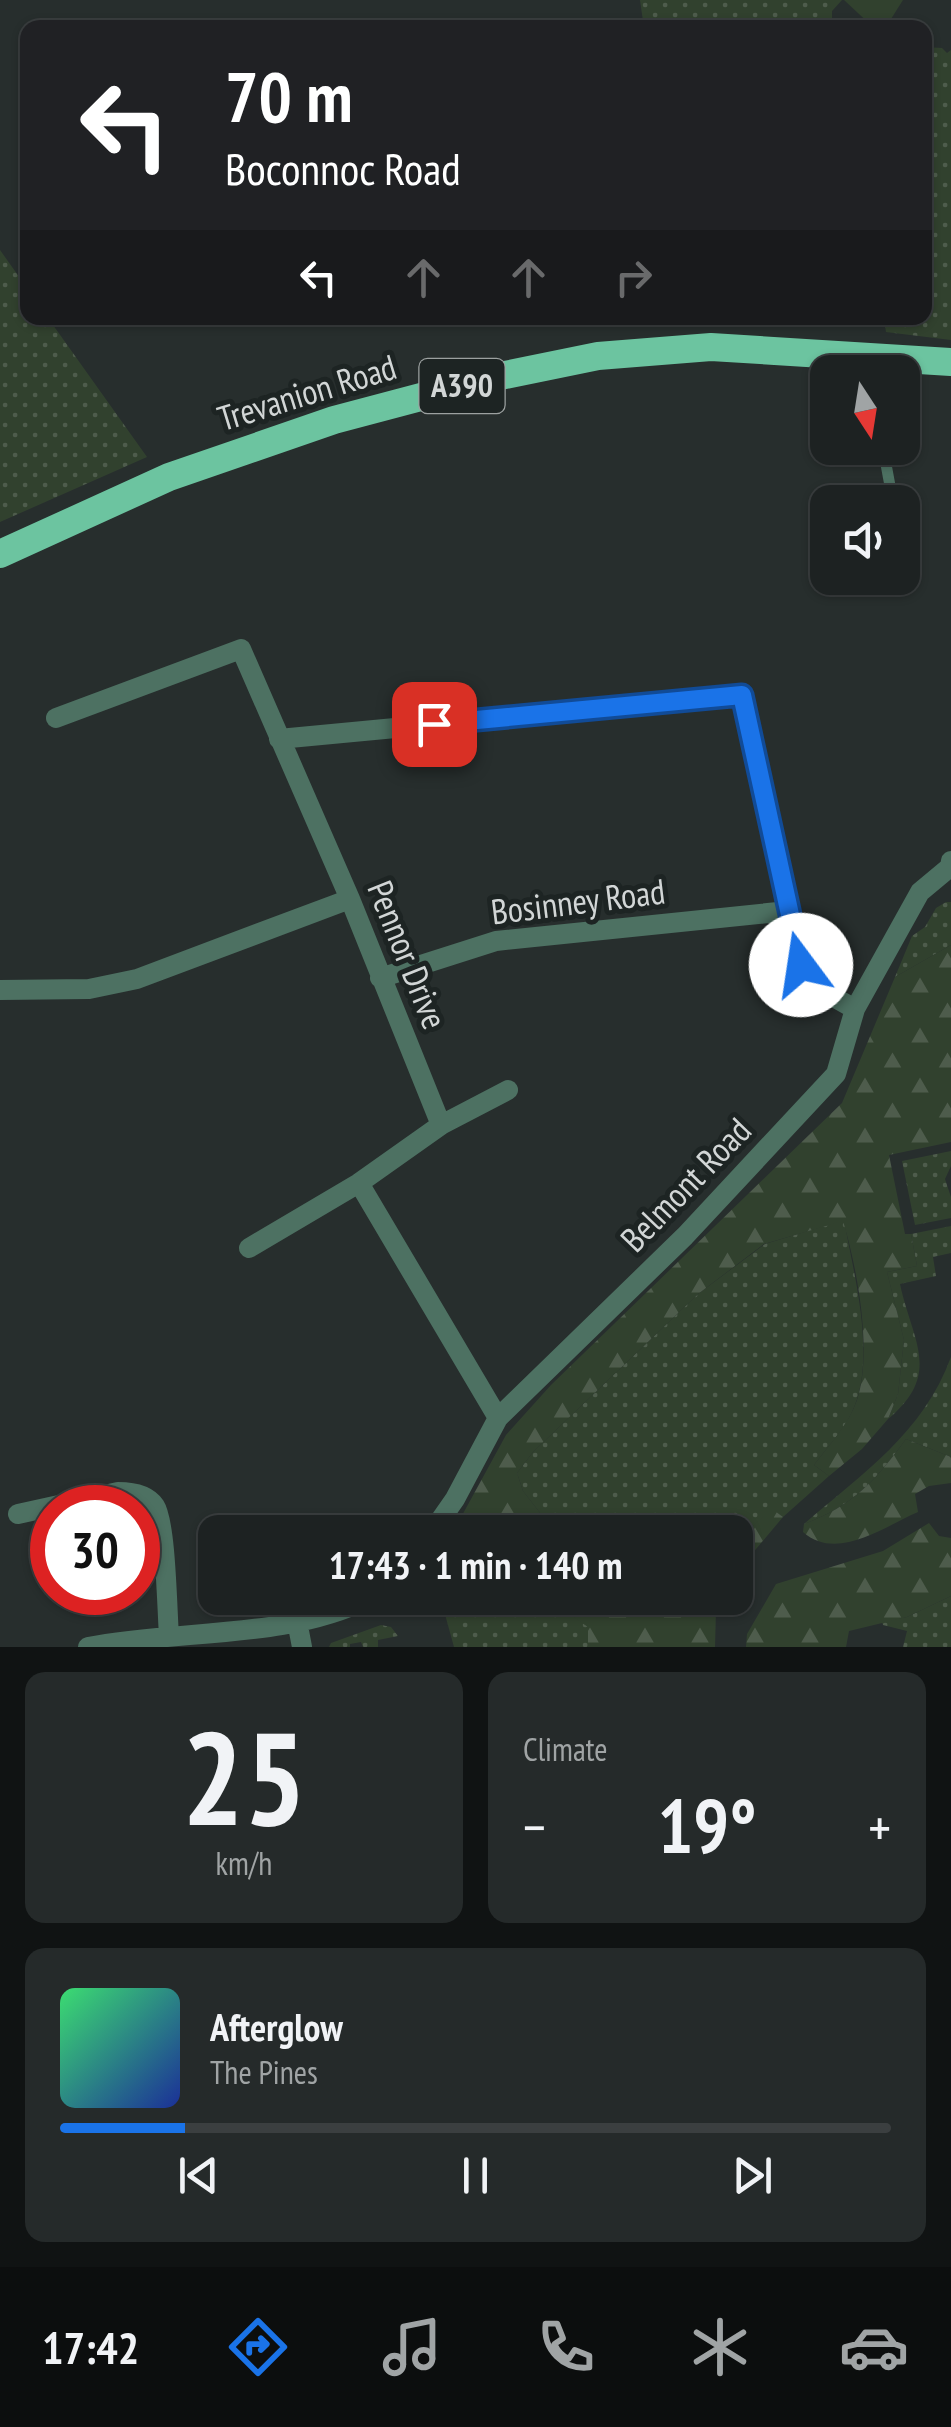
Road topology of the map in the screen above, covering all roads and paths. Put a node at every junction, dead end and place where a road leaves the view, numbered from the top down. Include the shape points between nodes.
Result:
1 (810, 358) edge
2 (951, 362) edge
3 (920, 363) edge
4 (0, 554) edge
5 (56, 718) dead end
6 (279, 739) junction
7 (951, 865) edge
8 (350, 899) junction
9 (788, 911) junction
10 (380, 978) junction
11 (0, 990) edge
12 (854, 1009) junction
13 (508, 1090) dead end
14 (441, 1125) junction
15 (359, 1184) junction
16 (249, 1248) dead end
17 (498, 1418) junction
18 (18, 1514) dead end
19 (444, 1515) edge
20 (319, 1615) edge
21 (297, 1621) junction
22 (169, 1636) junction
23 (99, 1646) edge
24 (302, 1647) edge

1 - 4 highway, Trevanion Road / A390 via 711,347 598,356 500,376 334,420 169,477
2 - 3 highway, Trevanion Road / A390
5 - 6 street, Pennor Drive via 241,649
6 - 8 street, Pennor Drive
6 - 9 street via 742,695
7 - 12 street, Belmont Road via 920,892
8 - 10 street, Pennor Drive
8 - 11 street via 137,979 89,989
9 - 10 street, Bosinney Road via 496,941
9 - 12 street via 809,978
10 - 14 street, Pennor Drive
12 - 17 street, Belmont Road via 836,1074 685,1236
13 - 14 street
14 - 15 street
15 - 16 street
15 - 17 street
17 - 19 street, Belmont Road
18 - 22 street via 118,1492 149,1500 160,1527
20 - 21 street
21 - 22 street
21 - 24 street
22 - 23 street

